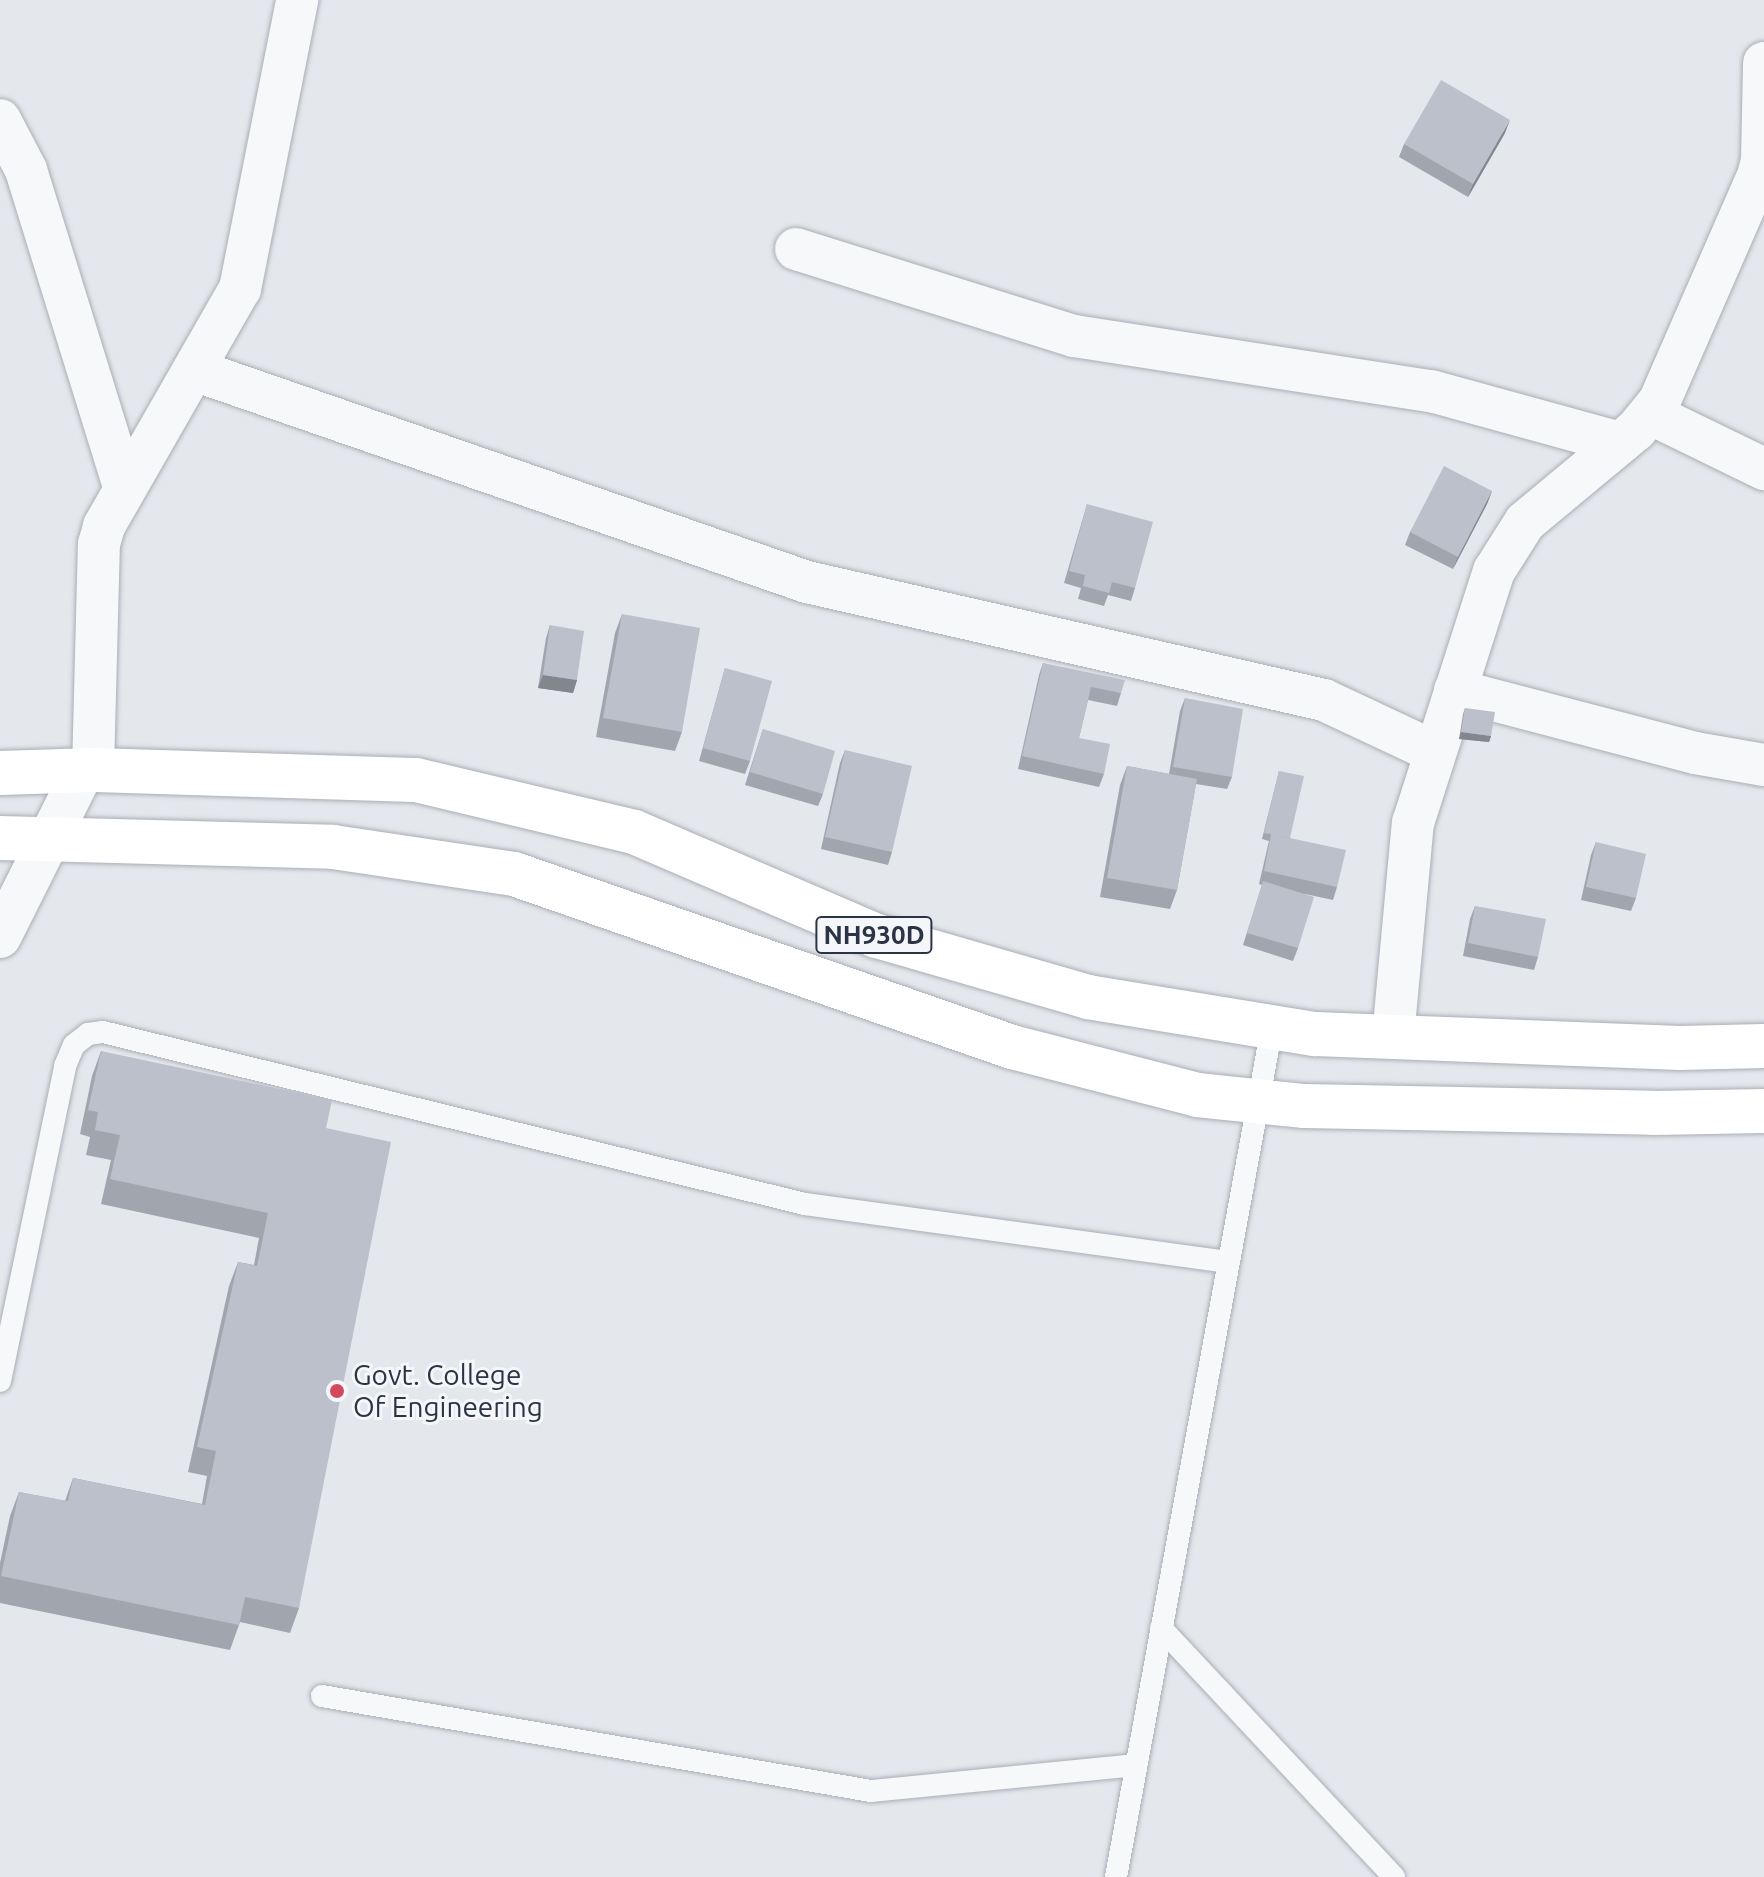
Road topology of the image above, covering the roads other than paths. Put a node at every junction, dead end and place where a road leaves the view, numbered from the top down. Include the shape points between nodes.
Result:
1 (297, 0) edge
2 (1764, 63) edge
3 (0, 120) edge
4 (1749, 235) edge
5 (796, 249) dead end
6 (194, 370) junction
7 (1651, 414) junction
8 (1620, 443) junction
9 (1764, 469) edge
10 (124, 486) junction
11 (1455, 690) junction
12 (1435, 752) junction
13 (1764, 765) edge
14 (88, 770) junction
15 (0, 773) edge
16 (50, 837) junction
17 (0, 838) edge
18 (0, 937) edge
19 (1272, 1027) junction
20 (1393, 1037) junction
21 (1764, 1046) edge
22 (1256, 1101) junction
23 (1764, 1111) edge
24 (1227, 1262) junction
25 (0, 1381) edge
26 (1161, 1628) junction
27 (322, 1696) dead end
28 (1136, 1765) junction
29 (1116, 1877) edge
30 (1394, 1877) edge

1 - 6 street via 240,289
2 - 4 street via 1762,160
3 - 10 street via 26,170
4 - 7 street
5 - 8 street via 1074,336 1431,391
6 - 10 street
6 - 12 street via 807,582 1324,700
7 - 8 street
7 - 9 street
8 - 11 street via 1536,512 1507,545
10 - 14 street via 99,544
11 - 12 street
11 - 13 street via 1695,753
12 - 20 street via 1408,852
14 - 15 highway, NH930D
14 - 16 street
14 - 19 highway, NH930D via 416,780 634,832 877,936 1088,997
16 - 17 highway, NH930D
16 - 18 street
16 - 22 highway, NH930D via 333,847 514,874 1012,1047 1197,1095
19 - 20 highway, NH930D
19 - 22 lane
20 - 21 highway, NH930D via 1680,1048
22 - 23 highway, NH930D via 1479,1110
22 - 24 lane
24 - 25 lane via 805,1204 103,1032 88,1034 74,1045 65,1066
24 - 26 lane
26 - 28 lane
26 - 30 lane
27 - 28 lane via 871,1791
28 - 29 lane

